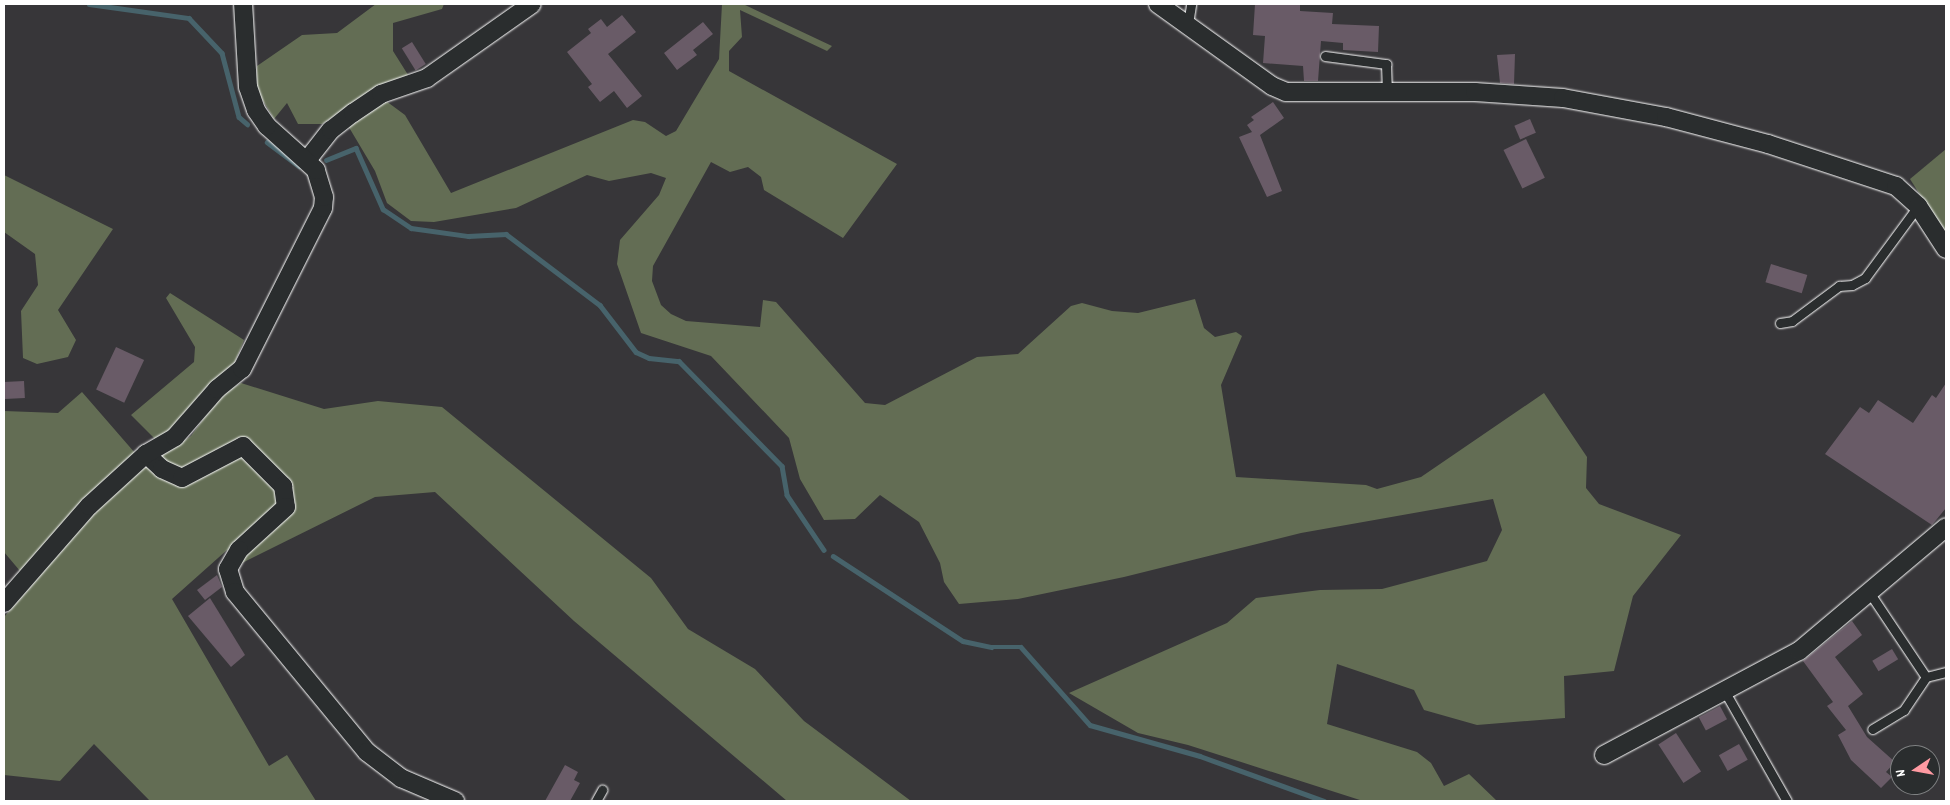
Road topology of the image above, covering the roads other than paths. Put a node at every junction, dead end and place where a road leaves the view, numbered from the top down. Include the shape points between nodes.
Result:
1 (244, 4) edge
2 (532, 4) edge
3 (1158, 4) edge
4 (1191, 4) edge
5 (1188, 24) junction
6 (1325, 56) dead end
7 (1387, 90) junction
8 (308, 159) junction
9 (1918, 206) junction
10 (1946, 249) edge
11 (1780, 324) dead end
12 (146, 454) junction
13 (1946, 527) edge
14 (1869, 592) junction
15 (4, 602) edge
16 (1946, 672) edge
17 (1926, 677) junction
18 (1725, 692) junction
19 (1872, 729) dead end
20 (1604, 755) dead end
21 (602, 790) dead end
22 (455, 801) edge
23 (596, 801) edge
24 (1787, 801) edge

1 - 8 street via 248,87 256,110 268,126
2 - 8 street via 427,78 381,94 353,113 331,130
3 - 5 street
4 - 5 lane
5 - 7 street via 1280,90
6 - 7 lane via 1386,64
7 - 9 street via 1563,98 1666,117 1887,181 1903,190
8 - 12 street via 321,183 323,208 242,369 217,389 175,437
9 - 10 street
9 - 11 lane via 1865,278 1852,285 1839,286 1792,321
12 - 15 street via 59,536
12 - 22 street via 162,469 182,478 243,446 283,486 286,507 239,550 228,569 235,592 367,752 401,778
13 - 14 street
14 - 17 lane
14 - 18 street via 1799,651
16 - 17 lane
17 - 19 lane via 1904,710
18 - 20 street
18 - 24 lane
21 - 23 lane

